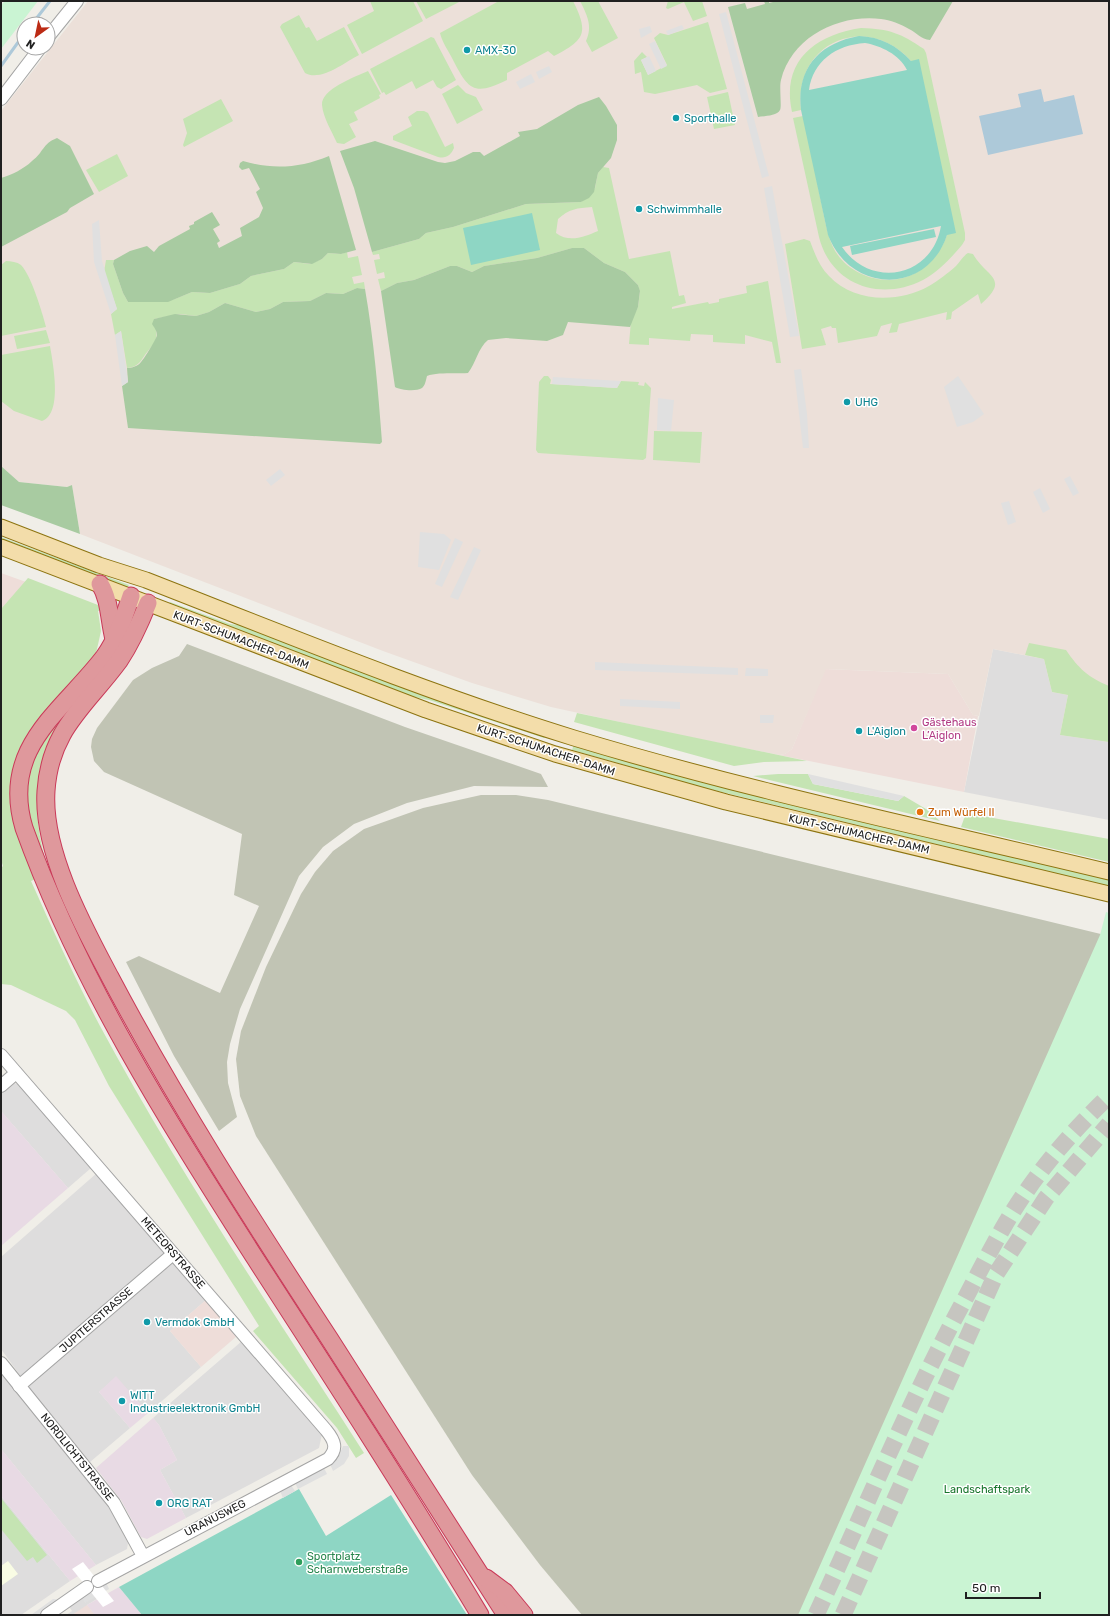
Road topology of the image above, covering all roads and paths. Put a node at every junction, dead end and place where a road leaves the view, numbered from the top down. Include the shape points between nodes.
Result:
1 (77, 1) edge
2 (56, 27) edge
3 (34, 56) edge
4 (1, 99) edge
5 (1, 527) edge
6 (1, 547) edge
7 (146, 580) junction
8 (100, 584) junction
9 (131, 596) junction
10 (148, 603) junction
11 (114, 639) junction
12 (562, 734) junction
13 (555, 754) junction
14 (1109, 872) edge
15 (1109, 894) edge
16 (1, 1056) edge
17 (16, 1073) junction
18 (1, 1086) edge
19 (173, 1254) junction
20 (1, 1363) edge
21 (19, 1386) junction
22 (332, 1455) joint
23 (143, 1556) junction
24 (479, 1573) junction
25 (98, 1582) dead end
26 (87, 1587) dead end
27 (46, 1615) edge
28 (480, 1615) edge
29 (506, 1615) edge
30 (524, 1615) edge

1 - 2 street
3 - 4 street
5 - 7 main road, KURT-SCHUMACHER-DAMM via 99,565
6 - 8 main road, KURT-SCHUMACHER-DAMM
7 - 9 main road
7 - 10 main road
7 - 12 main road, KURT-SCHUMACHER-DAMM via 430,689
8 - 9 main road, KURT-SCHUMACHER-DAMM
8 - 11 highway via 107,599
9 - 10 main road, KURT-SCHUMACHER-DAMM
9 - 11 highway
10 - 13 main road, KURT-SCHUMACHER-DAMM via 419,708
10 - 24 highway via 120,659 68,723 52,757 46,791 47,815 52,843 65,882 96,951 128,1012 224,1176
11 - 28 highway via 104,656 45,722 27,752 21,768 18,800 19,814 30,846 81,963 130,1056 178,1137 414,1506
12 - 13 main road
12 - 14 main road, KURT-SCHUMACHER-DAMM via 723,779
13 - 15 main road, KURT-SCHUMACHER-DAMM via 726,802
16 - 17 street, METEORSTRASSE
17 - 18 street
17 - 19 street, METEORSTRASSE
19 - 21 street, JUPITERSTRASSE
19 - 22 street, METEORSTRASSE via 333,1439 335,1445
20 - 21 street, NORDLICHTSTRASSE
21 - 23 street, NORDLICHTSTRASSE via 114,1503
22 - 23 street, URANUSWEG
23 - 25 street, URANUSWEG
24 - 29 highway
24 - 30 highway via 506,1592
26 - 27 street

